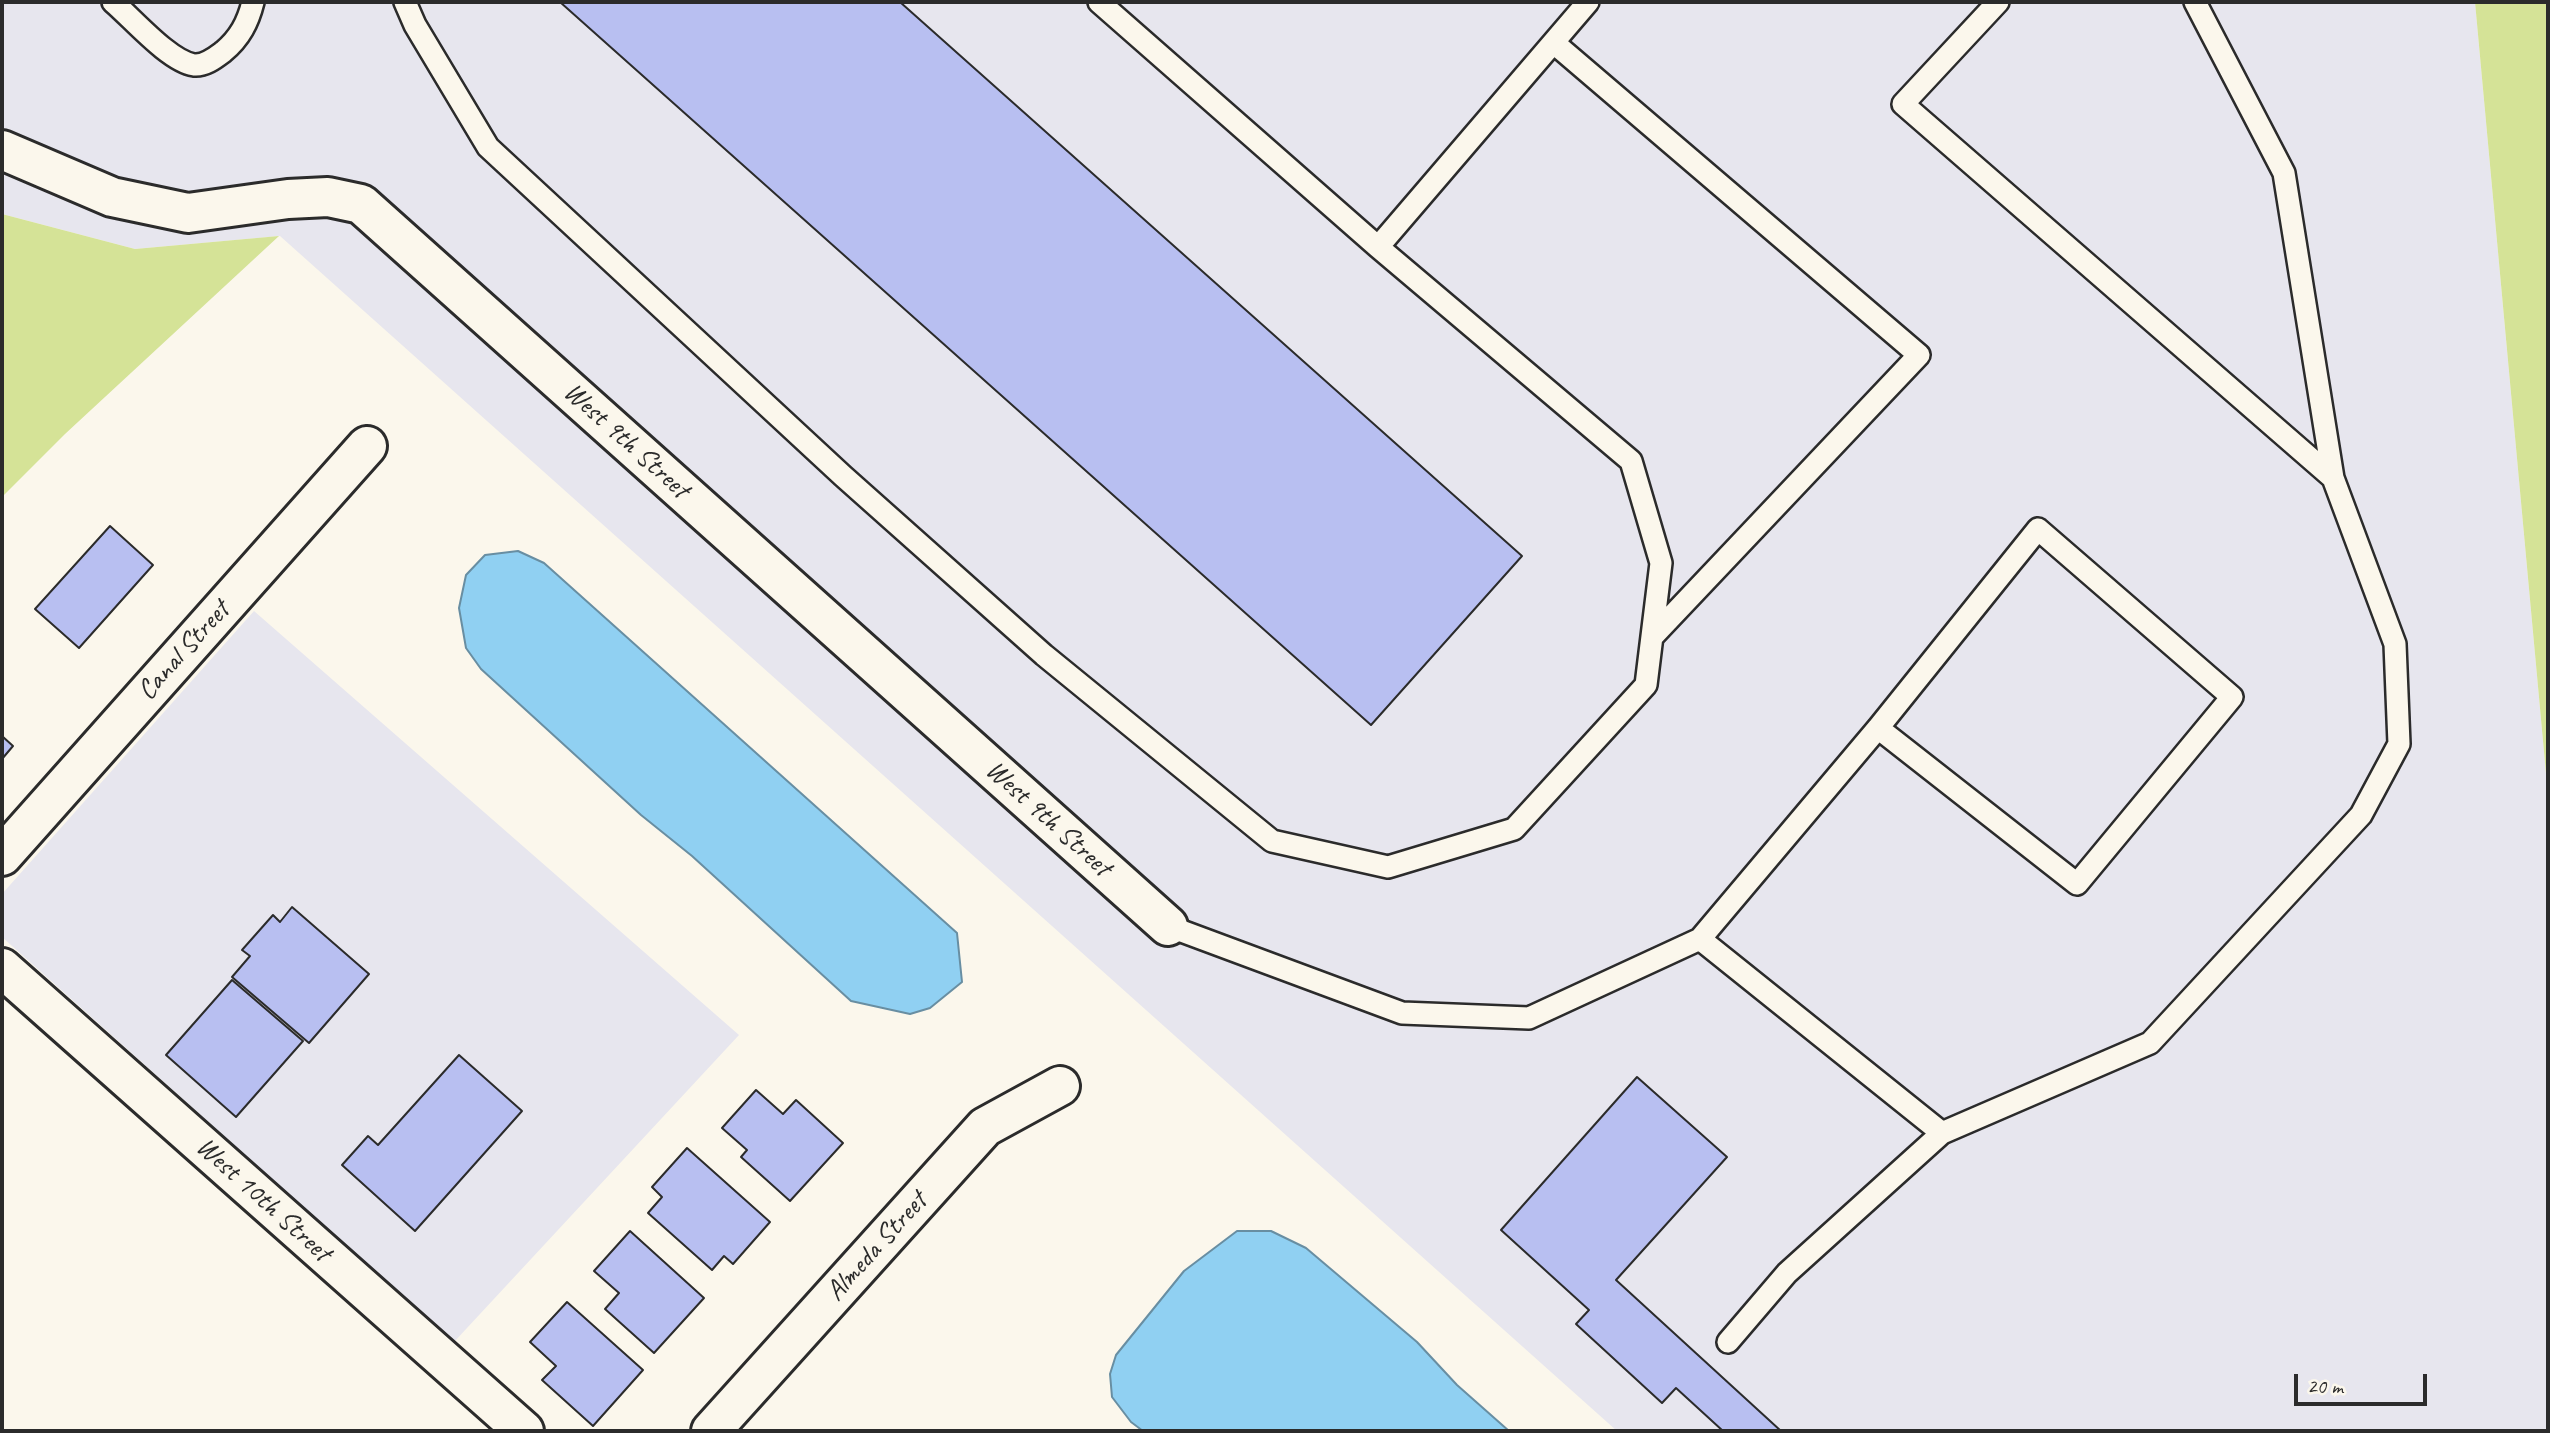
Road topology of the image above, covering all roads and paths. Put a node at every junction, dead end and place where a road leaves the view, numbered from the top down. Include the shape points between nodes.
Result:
1 (114, 2) edge
2 (253, 2) edge
3 (405, 2) edge
4 (1099, 2) edge
5 (1588, 2) edge
6 (1998, 2) edge
7 (2195, 2) edge
8 (1554, 43) junction
9 (2, 150) edge
10 (1378, 247) junction
11 (367, 446) dead end
12 (2333, 478) junction
13 (1653, 636) junction
14 (1878, 728) junction
15 (2, 856) edge
16 (1168, 926) joint
17 (1700, 939) junction
18 (2, 968) edge
19 (1060, 1086) dead end
20 (1942, 1133) junction
21 (1728, 1342) dead end
22 (524, 1431) edge
23 (711, 1431) edge

1 - 2 lane via 177,58 196,65 213,60 229,47 244,29
3 - 13 lane via 488,146 1044,655 1272,841 1388,867 1514,829 1646,685
4 - 10 lane
5 - 8 lane
6 - 12 lane via 1903,104
7 - 12 lane via 2284,173
8 - 10 lane
8 - 13 lane via 1919,355
9 - 16 street, West 9th Street via 112,197 188,213 288,199 328,197 361,204
10 - 13 lane via 1631,461 1661,563
11 - 15 street, Canal Street
12 - 20 lane via 2395,644 2399,744 2361,815 2150,1042
14 - 14 lane via 2038,529 2232,697 2077,884
14 - 17 lane
16 - 17 lane via 1402,1013 1529,1018
17 - 20 lane
18 - 22 street, West 10th Street
19 - 23 street, Almeda Street via 985,1128
20 - 21 lane via 1787,1273

